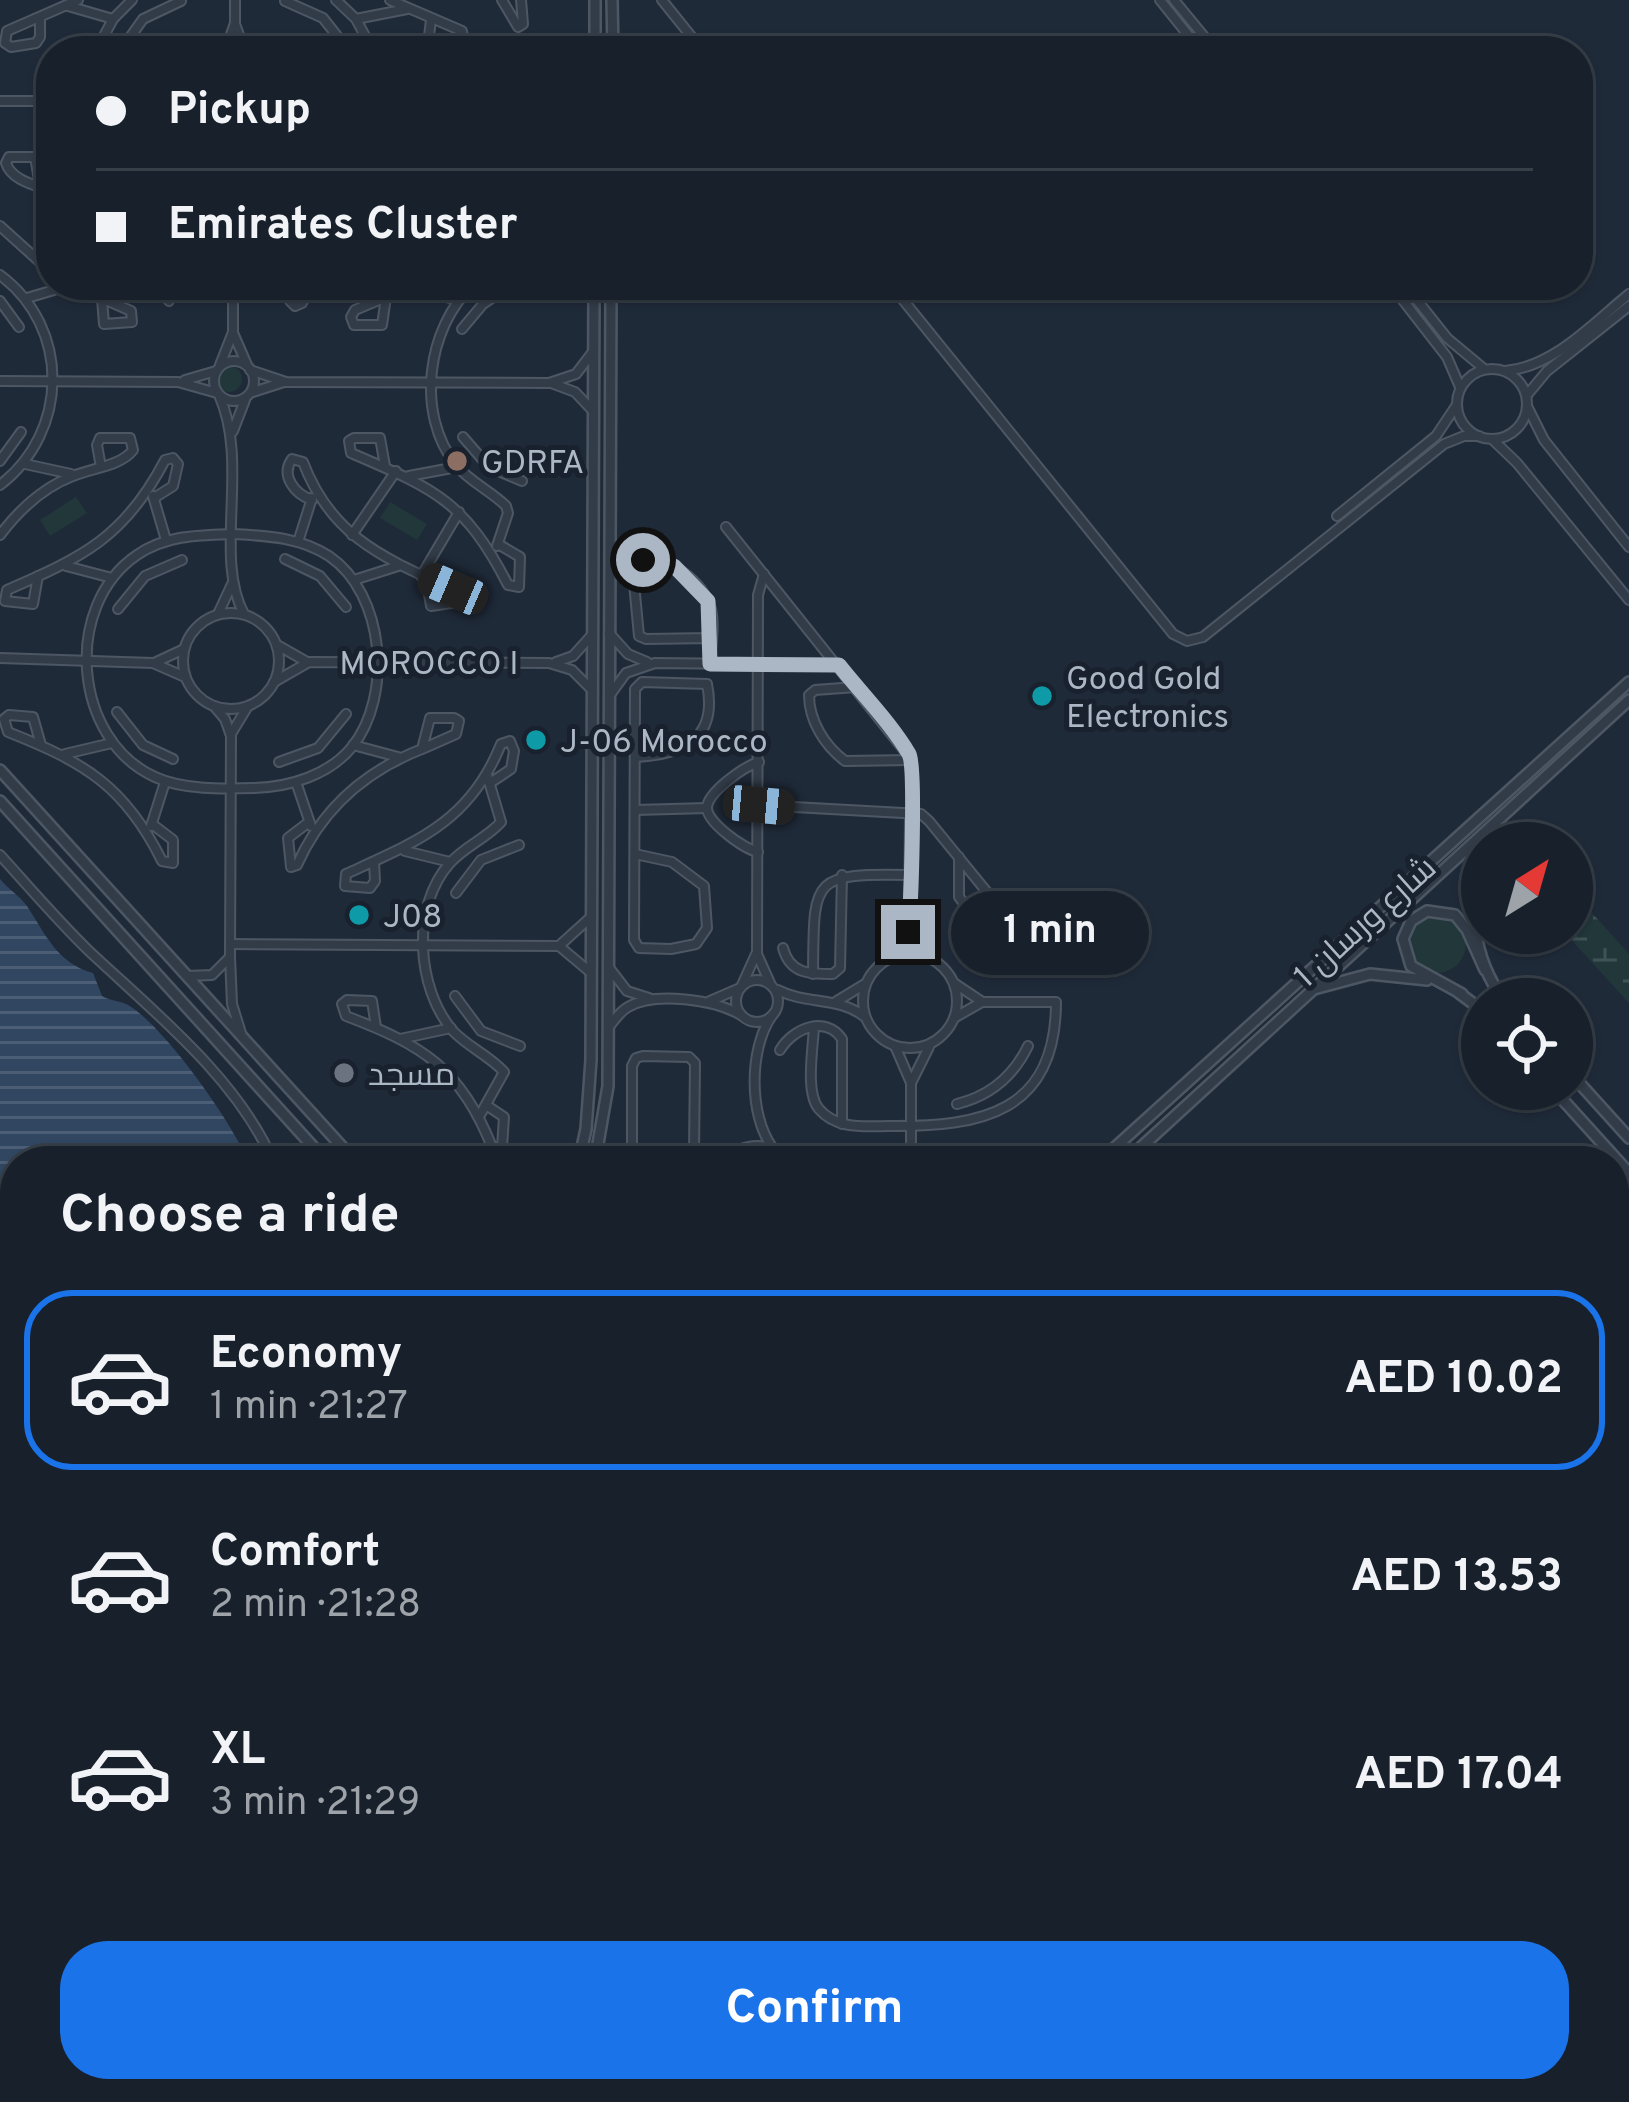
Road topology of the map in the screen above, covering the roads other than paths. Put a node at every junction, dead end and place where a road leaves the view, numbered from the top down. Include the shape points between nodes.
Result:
1 (77, 0) edge
2 (133, 0) edge
3 (235, 0) edge
4 (337, 0) edge
5 (390, 0) edge
6 (502, 0) edge
7 (521, 0) edge
8 (595, 0) edge
9 (612, 0) edge
10 (662, 0) edge
11 (1160, 0) edge
12 (1174, 0) edge
13 (181, 1) edge
14 (285, 1) edge
15 (66, 6) junction
16 (407, 9) junction
17 (146, 16) junction
18 (40, 18) junction
19 (323, 18) junction
20 (113, 19) junction
21 (356, 19) junction
22 (430, 20) junction
23 (235, 22) junction
24 (40, 36) edge
25 (104, 36) edge
26 (131, 36) edge
27 (230, 36) edge
28 (239, 36) edge
29 (337, 36) edge
30 (365, 36) edge
31 (429, 36) edge
32 (463, 36) edge
33 (595, 36) edge
34 (613, 36) edge
35 (691, 36) edge
36 (1190, 36) edge
37 (1204, 36) edge
38 (36, 43) edge
39 (0, 101) edge
40 (36, 101) edge
41 (36, 163) edge
42 (36, 184) edge
43 (0, 226) edge
44 (36, 260) edge
45 (2, 280) edge
46 (1629, 294) edge
47 (36, 295) edge
48 (26, 298) junction
49 (102, 300) edge
50 (105, 300) edge
51 (233, 300) edge
52 (379, 300) edge
53 (386, 300) edge
54 (458, 300) edge
55 (488, 300) edge
56 (594, 300) edge
57 (611, 300) edge
58 (904, 300) edge
59 (1403, 300) edge
60 (1417, 300) edge
61 (0, 301) edge
62 (1629, 306) edge
63 (19, 327) dead end
64 (462, 329) dead end
65 (232, 332) junction
66 (1448, 338) junction
67 (1439, 346) junction
68 (593, 351) junction
69 (249, 369) junction
70 (1485, 369) junction
71 (217, 370) junction
72 (1505, 371) junction
73 (0, 381) edge
74 (51, 381) junction
75 (178, 382) junction
76 (286, 382) junction
77 (433, 382) junction
78 (549, 383) junction
79 (1460, 389) junction
80 (218, 394) junction
81 (249, 394) junction
82 (1526, 400) junction
83 (1457, 405) junction
84 (593, 412) junction
85 (21, 432) dead end
86 (232, 432) junction
87 (463, 436) dead end
88 (1479, 436) junction
89 (1492, 439) junction
90 (0, 460) edge
91 (25, 464) junction
92 (101, 466) junction
93 (385, 466) junction
94 (457, 467) junction
95 (489, 467) junction
96 (396, 471) junction
97 (75, 475) junction
98 (407, 476) junction
99 (522, 481) dead end
100 (1, 482) edge
101 (476, 483) junction
102 (313, 495) junction
103 (459, 512) junction
104 (1337, 516) dead end
105 (593, 523) junction
106 (726, 527) dead end
107 (233, 534) junction
108 (0, 535) edge
109 (352, 535) junction
110 (166, 540) junction
111 (298, 542) junction
112 (1629, 547) edge
113 (495, 548) junction
114 (330, 557) junction
115 (607, 557) junction
116 (131, 559) junction
117 (285, 559) dead end
118 (182, 560) dead end
119 (64, 566) junction
120 (398, 566) junction
121 (764, 574) junction
122 (38, 576) junction
123 (145, 576) junction
124 (320, 576) junction
125 (424, 577) junction
126 (112, 578) junction
127 (353, 580) junction
128 (233, 583) junction
129 (1629, 600) edge
130 (346, 607) dead end
131 (118, 609) dead end
132 (217, 615) junction
133 (244, 615) junction
134 (609, 633) junction
135 (592, 635) junction
136 (711, 638) junction
137 (275, 644) junction
138 (185, 649) junction
139 (0, 658) edge
140 (86, 659) junction
141 (376, 659) junction
142 (309, 662) junction
143 (153, 663) junction
144 (549, 663) junction
145 (655, 663) junction
146 (710, 664) junction
147 (758, 664) junction
148 (839, 665) junction
149 (187, 678) junction
150 (274, 682) junction
151 (1627, 682) edge
152 (856, 687) junction
153 (592, 690) junction
154 (610, 695) junction
155 (1629, 700) edge
156 (214, 706) junction
157 (248, 706) junction
158 (117, 712) dead end
159 (346, 714) dead end
160 (231, 736) junction
161 (112, 743) junction
162 (41, 745) junction
163 (142, 745) junction
164 (353, 746) junction
165 (318, 748) junction
166 (422, 749) junction
167 (64, 754) junction
168 (400, 757) junction
169 (635, 757) junction
170 (173, 759) dead end
171 (912, 760) junction
172 (279, 762) dead end
173 (759, 762) junction
174 (132, 764) junction
175 (331, 765) junction
176 (0, 770) edge
177 (489, 779) junction
178 (165, 782) junction
179 (296, 782) junction
180 (231, 787) junction
181 (0, 801) edge
182 (759, 805) junction
183 (707, 808) junction
184 (635, 810) junction
185 (910, 810) junction
186 (1506, 814) junction
187 (309, 822) junction
188 (1501, 822) edge
189 (313, 833) junction
190 (519, 845) dead end
191 (470, 846) junction
192 (402, 850) junction
193 (758, 852) junction
194 (635, 854) junction
195 (0, 855) edge
196 (959, 857) junction
197 (482, 860) junction
198 (374, 862) junction
199 (450, 862) junction
200 (842, 875) junction
201 (910, 875) junction
202 (456, 893) dead end
203 (591, 916) junction
204 (909, 926) junction
205 (230, 944) junction
206 (425, 944) junction
207 (559, 946) junction
208 (784, 948) dead end
209 (757, 952) junction
210 (1482, 954) edge
211 (230, 957) junction
212 (892, 958) junction
213 (930, 958) junction
214 (609, 966) junction
215 (1484, 970) junction
216 (591, 973) junction
217 (813, 974) junction
218 (187, 976) junction
219 (1489, 978) edge
220 (953, 982) junction
221 (866, 984) junction
222 (741, 986) junction
223 (772, 986) junction
224 (1309, 992) junction
225 (1461, 993) edge
226 (1461, 994) edge
227 (455, 996) dead end
228 (656, 1000) junction
229 (804, 1000) junction
230 (709, 1001) junction
231 (836, 1001) junction
232 (982, 1002) junction
233 (774, 1014) junction
234 (742, 1016) junction
235 (866, 1018) junction
236 (954, 1018) junction
237 (376, 1027) junction
238 (814, 1027) junction
239 (451, 1028) junction
240 (481, 1030) junction
241 (608, 1030) junction
242 (242, 1036) junction
243 (400, 1039) junction
244 (933, 1042) junction
245 (894, 1045) junction
246 (470, 1046) junction
247 (520, 1046) dead end
248 (1028, 1046) dead end
249 (757, 1048) junction
250 (781, 1050) dead end
251 (911, 1083) junction
252 (998, 1086) junction
253 (1593, 1098) edge
254 (1012, 1103) junction
255 (957, 1104) dead end
256 (486, 1105) junction
257 (1572, 1110) edge
258 (480, 1115) junction
259 (758, 1120) junction
260 (842, 1124) junction
261 (911, 1126) junction
262 (1629, 1138) edge
263 (264, 1146) edge
264 (312, 1146) edge
265 (341, 1146) edge
266 (492, 1146) edge
267 (501, 1146) edge
268 (581, 1146) edge
269 (598, 1146) edge
270 (632, 1146) edge
271 (693, 1146) edge
272 (745, 1146) edge
273 (771, 1146) edge
274 (910, 1146) edge
275 (1117, 1146) edge
276 (1142, 1146) edge
277 (1605, 1146) edge

1 - 15 street
2 - 17 street
2 - 20 street
3 - 23 street
4 - 19 street
4 - 21 street
5 - 16 street
6 - 7 street via 518,27
8 - 33 street
9 - 34 street
10 - 35 street
11 - 36 street
12 - 37 street
13 - 17 street
14 - 19 street
15 - 18 street
15 - 20 street
16 - 21 street
16 - 22 street
17 - 26 street
18 - 24 street
18 - 38 street via 7,31 5,43
19 - 29 street
20 - 25 street
21 - 30 street
22 - 31 street
22 - 32 street
23 - 27 street
23 - 28 street
39 - 40 street
41 - 42 street via 6,163
43 - 44 street
45 - 48 street
46 - 72 street via 1551,356
47 - 48 street
48 - 74 street via 46,339
49 - 50 street via 104,324 133,320 131,310
51 - 65 street
52 - 53 street via 355,310 354,326 382,325
54 - 77 street via 436,345
55 - 64 street
56 - 68 street
57 - 115 street
58 - 88 street via 1182,639 1203,637 1438,447
59 - 67 street
60 - 66 street
61 - 63 street
62 - 82 street via 1546,371
65 - 69 street
65 - 71 street
66 - 67 street
66 - 70 street
67 - 79 street
68 - 78 street via 576,374
68 - 84 street
69 - 71 street via 232,361
69 - 76 street
69 - 81 street
70 - 72 street
70 - 79 street
71 - 75 street
71 - 80 street
72 - 82 street
73 - 74 street
74 - 75 street
74 - 91 street via 44,432
75 - 80 street
76 - 77 street
76 - 81 street
77 - 78 street
77 - 94 street via 436,421
78 - 84 street via 575,392
79 - 83 street
80 - 81 street via 231,401
80 - 86 street
81 - 86 street
82 - 89 street via 1516,429
82 - 112 street via 1544,440
83 - 88 street
83 - 104 street via 1436,436
84 - 105 street
85 - 90 street
86 - 107 street
87 - 95 street
88 - 89 street
89 - 129 street
91 - 97 street
91 - 100 street
92 - 92 street via 100,438 130,438 129,457
92 - 97 street
93 - 93 street via 351,453 349,441 380,438
93 - 96 street
94 - 98 street
94 - 101 street
95 - 99 street
95 - 101 street
96 - 98 street
96 - 109 street
97 - 108 street via 35,499
98 - 103 street
101 - 113 street via 506,506
102 - 102 street via 303,462 292,459 290,482
102 - 109 street
102 - 111 street
103 - 113 street
103 - 125 street
105 - 115 street via 602,524
105 - 135 street
106 - 121 street
107 - 110 street
107 - 111 street
107 - 128 street
109 - 120 street
110 - 116 street
110 - 119 street via 152,492 113,534
111 - 114 street
113 - 113 street via 520,556 519,586 508,585
114 - 124 street
114 - 127 street
115 - 134 street
116 - 123 street
116 - 126 street
117 - 124 street
118 - 123 street
119 - 122 street
119 - 126 street
120 - 125 street
120 - 127 street
121 - 147 street
121 - 148 street
122 - 122 street via 5,591 4,601 33,604
123 - 131 street
124 - 130 street
125 - 125 street via 431,606 458,602 456,591
126 - 140 street
127 - 141 street via 368,608
128 - 132 street
128 - 133 street
132 - 133 street
132 - 138 street
133 - 137 street
134 - 145 street via 628,653
134 - 154 street
135 - 144 street, MOROCCO I via 573,656
135 - 153 street
136 - 136 street via 710,604 688,578 660,561 637,563 639,636
136 - 146 street
137 - 142 street, MOROCCO I
137 - 150 street
138 - 143 street
138 - 149 street
139 - 140 street
140 - 143 street
140 - 161 street via 93,704
141 - 142 street, MOROCCO I
141 - 144 street, MOROCCO I
141 - 164 street via 373,701
142 - 150 street, MOROCCO I
143 - 149 street
144 - 153 street, MOROCCO I via 572,670
145 - 146 street
145 - 154 street via 626,673
146 - 147 street
147 - 148 street
147 - 173 street
148 - 152 street
149 - 156 street
150 - 157 street
151 - 275 street, شارع ورسان 1
152 - 171 street
152 - 171 street via 809,695 828,744 845,761
153 - 203 street
154 - 214 street
155 - 186 street, شارع ورسان 1
156 - 157 street
156 - 160 street
157 - 160 street
158 - 163 street
159 - 165 street
160 - 180 street
161 - 167 street
161 - 174 street
162 - 162 street via 31,715 4,718 8,732
162 - 167 street
163 - 170 street
163 - 174 street
164 - 168 street
164 - 175 street
165 - 172 street
165 - 175 street
166 - 166 street via 456,734 458,722 430,718
166 - 168 street
167 - 178 street via 111,786 150,829
168 - 189 street via 355,786
169 - 169 street via 637,685 706,684 705,727 674,754
169 - 184 street
171 - 185 street
173 - 182 street
173 - 183 street via 740,770
174 - 178 street
175 - 179 street
176 - 218 street
177 - 177 street via 501,744 510,741 511,769
177 - 191 street via 501,822
177 - 192 street
178 - 180 street
179 - 180 street
179 - 187 street
180 - 205 street
181 - 264 street
182 - 185 street
182 - 193 street
183 - 184 street
183 - 193 street via 736,842
184 - 194 street
185 - 196 street
185 - 201 street
186 - 188 street
186 - 224 street, شارع ورسان 1
187 - 189 street
187 - 189 street via 288,838 291,867
190 - 197 street
191 - 197 street
191 - 199 street
192 - 198 street
192 - 199 street
193 - 209 street
194 - 194 street via 672,862 706,890 707,928 696,944 637,946
195 - 263 street via 156,1010 243,1109
196 - 196 street via 960,900 1002,950 1027,948
197 - 202 street
198 - 198 street via 370,888 345,886 346,874
199 - 206 street via 429,901
200 - 201 street
200 - 217 street via 814,903
200 - 217 street via 842,966
201 - 204 street
203 - 207 street
203 - 216 street
204 - 212 street
204 - 213 street
205 - 206 street
205 - 211 street
206 - 207 street
206 - 239 street via 429,984
207 - 216 street
208 - 217 street via 793,967
209 - 222 street
209 - 223 street
210 - 215 street
211 - 218 street via 212,975
211 - 242 street
212 - 213 street
212 - 221 street
213 - 220 street
214 - 228 street via 627,991
214 - 241 street
215 - 219 street
215 - 225 street via 1455,915 1427,911 1411,921 1402,939 1411,966
216 - 268 street via 591,1083
218 - 242 street
220 - 232 street
220 - 236 street
221 - 231 street
221 - 235 street
222 - 223 street via 758,979
222 - 230 street
222 - 234 street
223 - 229 street
223 - 233 street via 779,999
224 - 226 street via 1388,974
224 - 276 street, شارع ورسان 1
227 - 240 street
228 - 230 street
228 - 241 street via 628,1006
229 - 231 street
229 - 233 street
230 - 234 street
231 - 235 street
232 - 236 street
232 - 254 street via 1056,1002 1046,1061
233 - 234 street via 757,1022
233 - 249 street
234 - 249 street
235 - 245 street
236 - 244 street
237 - 237 street via 344,1015 342,1004 372,1001
237 - 243 street
238 - 250 street via 797,1031
238 - 260 street via 814,1100
238 - 260 street via 833,1028 842,1039
239 - 243 street
239 - 246 street
240 - 246 street
240 - 247 street
241 - 269 street
242 - 265 street
243 - 258 street via 447,1070
244 - 245 street
244 - 251 street
245 - 251 street
246 - 256 street via 504,1072
248 - 252 street
249 - 259 street
251 - 261 street
252 - 254 street
252 - 255 street
253 - 262 street
254 - 261 street via 971,1122
256 - 258 street
256 - 267 street via 504,1117
257 - 277 street
258 - 266 street
259 - 272 street
259 - 273 street
260 - 261 street
261 - 274 street
270 - 271 street via 640,1056 692,1058

